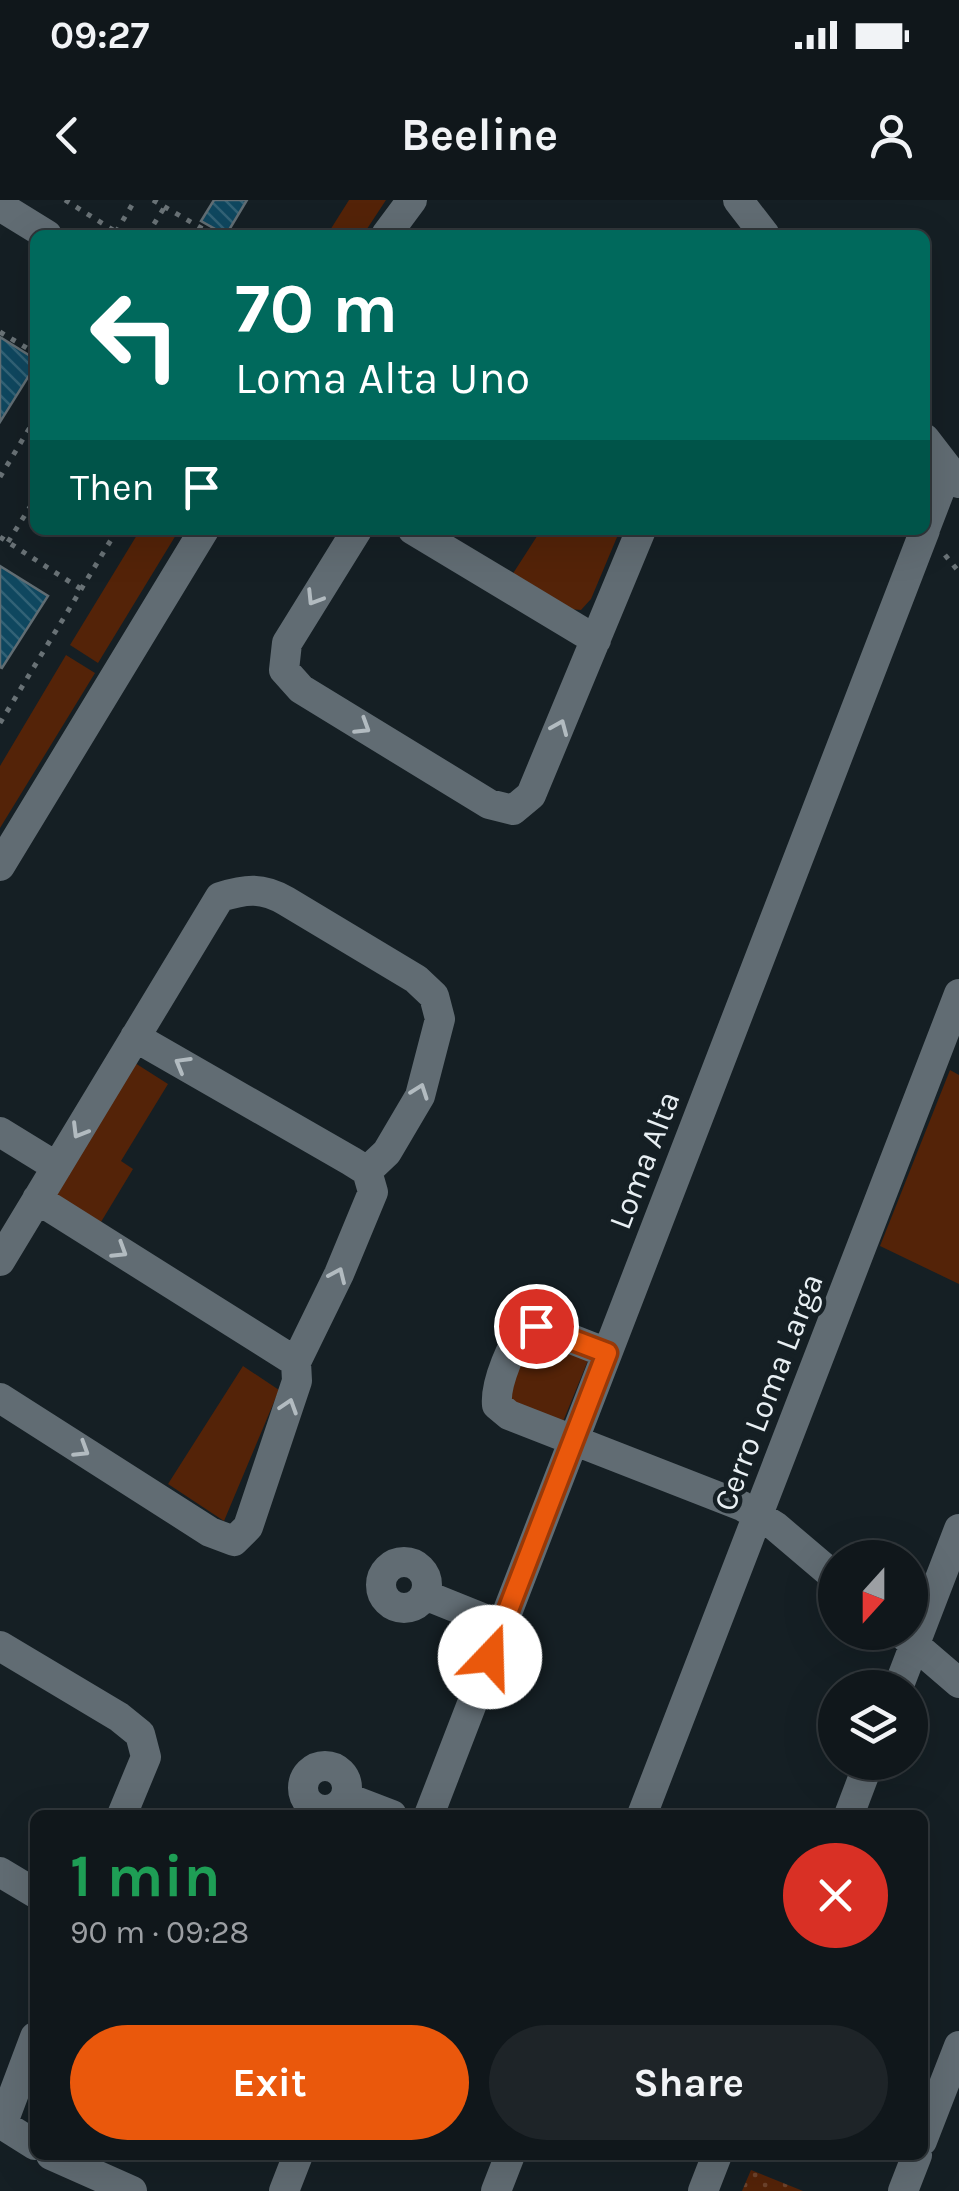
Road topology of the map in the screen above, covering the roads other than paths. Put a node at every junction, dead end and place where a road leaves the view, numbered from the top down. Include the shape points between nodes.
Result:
1 (412, 200) edge
2 (738, 200) edge
3 (0, 206) edge
4 (39, 230) edge
5 (390, 230) edge
6 (761, 230) edge
7 (930, 445) edge
8 (954, 476) edge
9 (930, 520) edge
10 (201, 535) edge
11 (354, 535) edge
12 (421, 535) edge
13 (639, 535) edge
14 (923, 535) edge
15 (596, 640) junction
16 (0, 866) edge
17 (959, 994) edge
18 (135, 1037) junction
19 (0, 1132) edge
20 (57, 1167) junction
21 (367, 1171) junction
22 (38, 1199) junction
23 (0, 1261) edge
24 (607, 1353) junction
25 (296, 1362) junction
26 (0, 1398) edge
27 (574, 1440) junction
28 (758, 1515) junction
29 (959, 1530) edge
30 (818, 1563) edge
31 (425, 1595) dead end
32 (928, 1595) edge
33 (502, 1626) junction
34 (0, 1646) edge
35 (920, 1650) edge
36 (959, 1683) edge
37 (305, 1780) dead end
38 (862, 1780) edge
39 (124, 1810) edge
40 (328, 1810) edge
41 (328, 1810) edge
42 (379, 1810) edge
43 (432, 1810) edge
44 (644, 1810) edge
45 (851, 1810) edge
46 (0, 1872) edge
47 (30, 1890) edge
48 (959, 2046) edge
49 (30, 2051) edge
50 (1, 2124) edge
51 (928, 2126) edge
52 (30, 2142) edge
53 (61, 2160) edge
54 (296, 2160) edge
55 (508, 2160) edge
56 (715, 2160) edge
57 (915, 2160) edge
58 (132, 2191) edge
59 (284, 2191) edge
60 (496, 2191) edge
61 (704, 2191) edge
62 (903, 2191) edge

1 - 5 street
2 - 6 street
3 - 4 street
7 - 8 street
8 - 9 street, Loma Alta
10 - 16 street
11 -> 15 street via 287,643 284,670 302,689 488,804 513,810 531,796
12 - 15 street
13 - 15 street
14 - 24 street, Loma Alta
17 - 28 street, Cerro Loma Larga
18 -> 20 street
21 -> 18 street
21 -> 18 street via 387,1152 420,1096 440,1019 434,996 273,893 248,888 220,897
19 - 20 street
20 - 22 street
25 -> 21 street via 373,1192
22 - 23 street
22 -> 25 street
24 - 27 street, Loma Alta
24 - 27 street via 529,1327 518,1338 498,1390 502,1412
26 -> 25 street via 234,1541 248,1527 297,1381
27 - 28 street
27 - 33 street, Loma Alta
28 - 30 street
28 - 44 street, Cerro Loma Larga
29 - 32 street
31 - 33 street
33 - 43 street, Loma Alta
34 - 39 street via 140,1734 146,1757
35 - 36 street
37 - 40 street via 304,1795 313,1807
38 - 45 street
41 - 42 street via 345,1797
46 - 47 street
48 - 51 street
49 - 50 street
50 - 52 street
53 - 58 street
54 - 59 street
55 - 60 street
56 - 61 street
57 - 62 street

